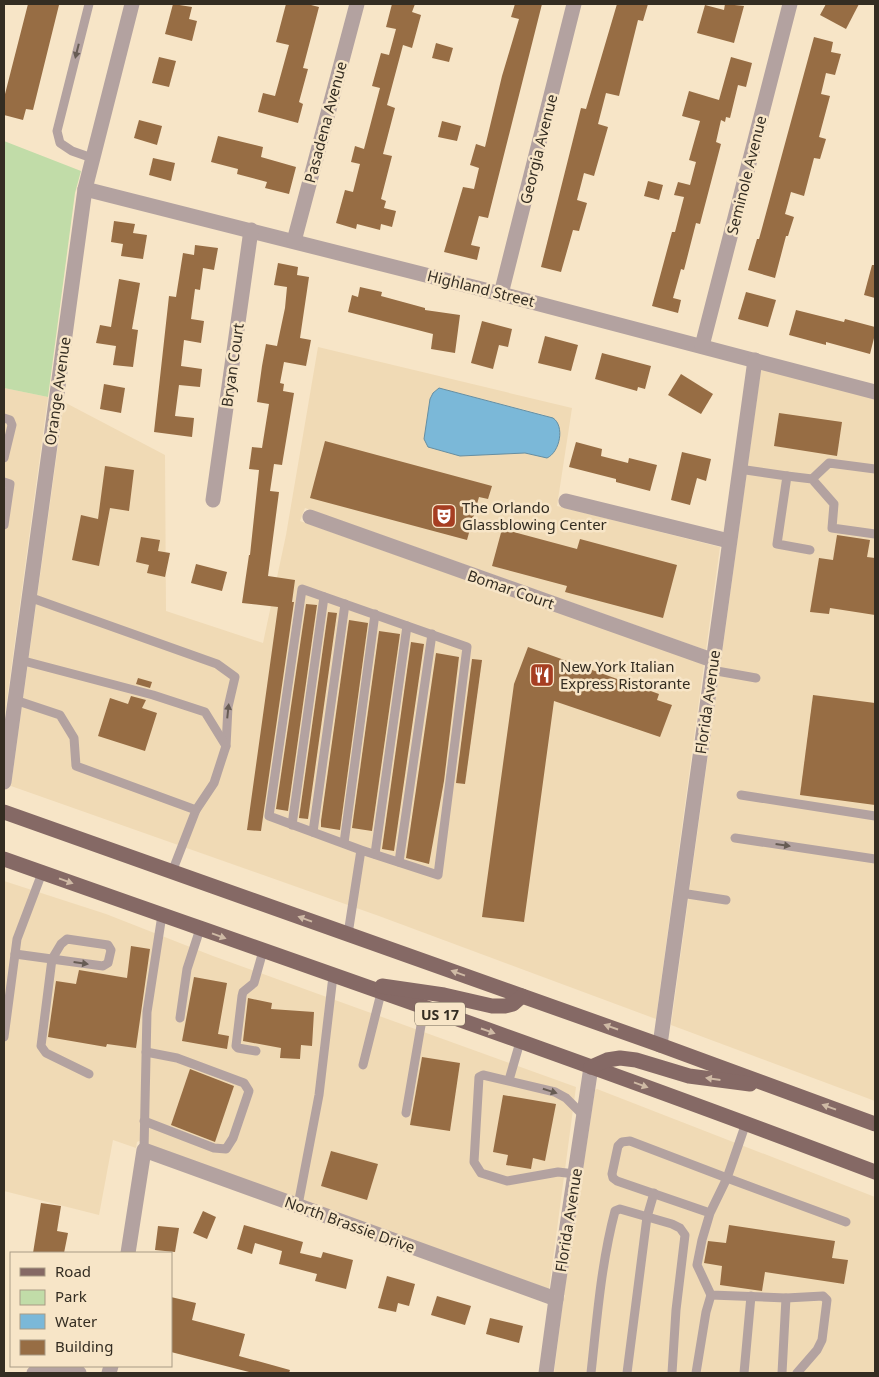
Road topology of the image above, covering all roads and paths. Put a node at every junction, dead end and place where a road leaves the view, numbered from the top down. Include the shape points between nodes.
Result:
1 (89, 4) edge
2 (132, 4) edge
3 (357, 4) edge
4 (574, 4) edge
5 (790, 4) edge
6 (92, 158) junction
7 (85, 189) junction
8 (251, 230) junction
9 (294, 241) junction
10 (501, 294) junction
11 (702, 346) junction
12 (754, 360) junction
13 (875, 392) edge
14 (4, 418) edge
15 (4, 458) edge
16 (739, 469) junction
17 (875, 470) edge
18 (786, 476) junction
19 (812, 479) junction
20 (4, 482) edge
21 (213, 500) dead end
22 (566, 501) dead end
23 (310, 517) dead end
24 (4, 525) edge
25 (875, 534) edge
26 (729, 541) junction
27 (810, 550) dead end
28 (29, 597) junction
29 (324, 597) junction
30 (345, 604) junction
31 (375, 614) junction
32 (407, 626) junction
33 (432, 634) junction
34 (20, 660) junction
35 (712, 665) junction
36 (756, 678) dead end
37 (15, 700) junction
38 (226, 746) junction
39 (4, 782) edge
40 (740, 795) dead end
41 (196, 810) junction
42 (4, 812) edge
43 (875, 816) edge
44 (292, 825) junction
45 (313, 832) junction
46 (735, 838) dead end
47 (344, 843) junction
48 (361, 850) junction
49 (374, 854) junction
50 (4, 859) edge
51 (875, 859) edge
52 (400, 862) junction
53 (172, 872) junction
54 (42, 873) junction
55 (681, 893) junction
56 (726, 900) dead end
57 (162, 915) junction
58 (200, 929) junction
59 (348, 934) junction
60 (263, 951) junction
61 (15, 954) junction
62 (52, 959) junction
63 (339, 978) junction
64 (381, 993) junction
65 (522, 996) junction
66 (424, 1008) junction
67 (180, 1018) dead end
68 (4, 1036) edge
69 (520, 1042) junction
70 (660, 1045) junction
71 (256, 1051) dead end
72 (146, 1052) junction
73 (363, 1065) dead end
74 (591, 1067) junction
75 (89, 1074) dead end
76 (509, 1080) junction
77 (778, 1088) junction
78 (406, 1113) dead end
79 (584, 1115) junction
80 (144, 1121) junction
81 (746, 1123) junction
82 (875, 1124) edge
83 (144, 1150) junction
84 (875, 1172) edge
85 (574, 1174) junction
86 (727, 1178) junction
87 (654, 1193) junction
88 (298, 1205) junction
89 (710, 1213) junction
90 (647, 1217) junction
91 (846, 1222) dead end
92 (128, 1252) edge
93 (711, 1295) junction
94 (751, 1296) junction
95 (786, 1298) junction
96 (556, 1299) junction
97 (34, 1373) edge
98 (79, 1373) edge
99 (546, 1373) edge
100 (591, 1373) edge
101 (627, 1373) edge
102 (672, 1373) edge
103 (696, 1373) edge
104 (744, 1373) edge
105 (782, 1373) edge
106 (797, 1373) edge

1 -> 6 lane via 57,131 60,144
2 - 6 street, Orange Avenue
3 - 9 street, Pasadena Avenue
4 - 10 street, Georgia Avenue
5 - 11 street, Seminole Avenue
6 - 7 street, Orange Avenue
7 - 8 street, Highland Street
7 - 28 street, Orange Avenue
8 - 9 street, Highland Street
8 - 21 street, Bryan Court
9 - 10 street, Highland Street
10 - 11 street, Highland Street
11 - 12 street, Highland Street
12 - 13 street, Highland Street
12 - 16 street, Florida Avenue
14 - 15 lane via 12,425
16 - 18 lane
16 - 26 street, Florida Avenue
17 - 19 lane via 829,463
18 - 19 lane
18 - 27 lane via 777,544
19 - 25 lane via 834,504 832,528
20 - 24 lane via 10,484
22 - 26 street
23 - 35 street, Bomar Court
26 - 35 street, Florida Avenue
28 - 34 street, Orange Avenue
38 -> 28 lane via 228,707 235,677 217,664
29 - 30 lane
29 - 44 lane
29 - 44 lane via 302,589 270,807 269,816
30 - 31 lane
30 - 45 lane
31 - 32 lane
31 - 47 lane
32 - 33 lane
32 - 49 lane
33 - 52 lane
33 - 52 lane via 467,647 438,875
34 - 37 street, Orange Avenue
34 - 38 lane via 205,712
35 - 36 lane
35 - 55 street, Florida Avenue
37 - 39 street, Orange Avenue
37 - 41 lane via 60,716 74,738 76,766
38 - 41 lane via 214,783
40 - 43 lane
41 - 53 lane
42 - 53 main road
44 - 45 lane
45 - 47 lane
46 -> 51 lane
47 - 48 lane
48 - 49 lane
48 - 59 lane
49 - 52 lane
50 - 54 main road, US 17
59 -> 53 main road
54 -> 57 main road, US 17
54 - 61 lane via 17,939
55 - 56 lane
55 - 70 street, Florida Avenue
57 - 58 main road, US 17
57 - 72 lane via 147,1012
58 -> 60 main road, US 17
58 - 67 lane via 187,969
65 -> 59 main road
60 - 63 main road, US 17
60 - 71 lane via 254,983 243,992 236,1046
61 - 62 lane
61 - 68 lane
62 -> 62 lane via 103,966 108,963 111,950 108,945 67,939
62 - 75 lane via 41,1046 46,1053
63 - 64 main road, US 17
63 - 65 main road via 492,1006 513,1004
63 - 88 lane
64 - 66 main road, US 17
64 - 73 lane
70 -> 65 main road
66 -> 69 main road, US 17
66 - 78 lane
69 - 74 main road, US 17
69 - 76 lane
70 - 77 main road
72 - 80 lane
72 - 80 lane via 185,1061 244,1083 248,1091 233,1138 226,1149 214,1148
77 -> 74 main road via 689,1076 620,1058
74 - 79 street, Florida Avenue
74 -> 81 main road, US 17
76 -> 79 lane via 555,1092
76 - 85 lane via 479,1077 474,1162 481,1173 507,1181 558,1172
82 -> 77 main road
79 - 85 street, Florida Avenue
80 - 83 lane
81 - 84 main road, US 17
81 - 86 lane
83 - 88 street, North Brassie Drive
83 - 92 street
85 - 96 street, Florida Avenue
86 - 87 lane via 630,1140 622,1142 618,1146 613,1178
86 - 89 lane
86 - 91 lane
87 - 89 lane
87 - 90 lane
88 - 96 street, North Brassie Drive
89 - 93 lane via 697,1265
90 - 100 lane via 620,1209 615,1211 600,1284
90 - 101 lane
90 - 102 lane via 680,1228 685,1235
93 - 94 lane
93 - 103 lane
94 - 95 lane
94 - 104 lane
95 - 105 lane
95 - 106 lane via 823,1296 827,1300 822,1340
96 - 99 street, Florida Avenue
97 - 98 street via 45,1370

